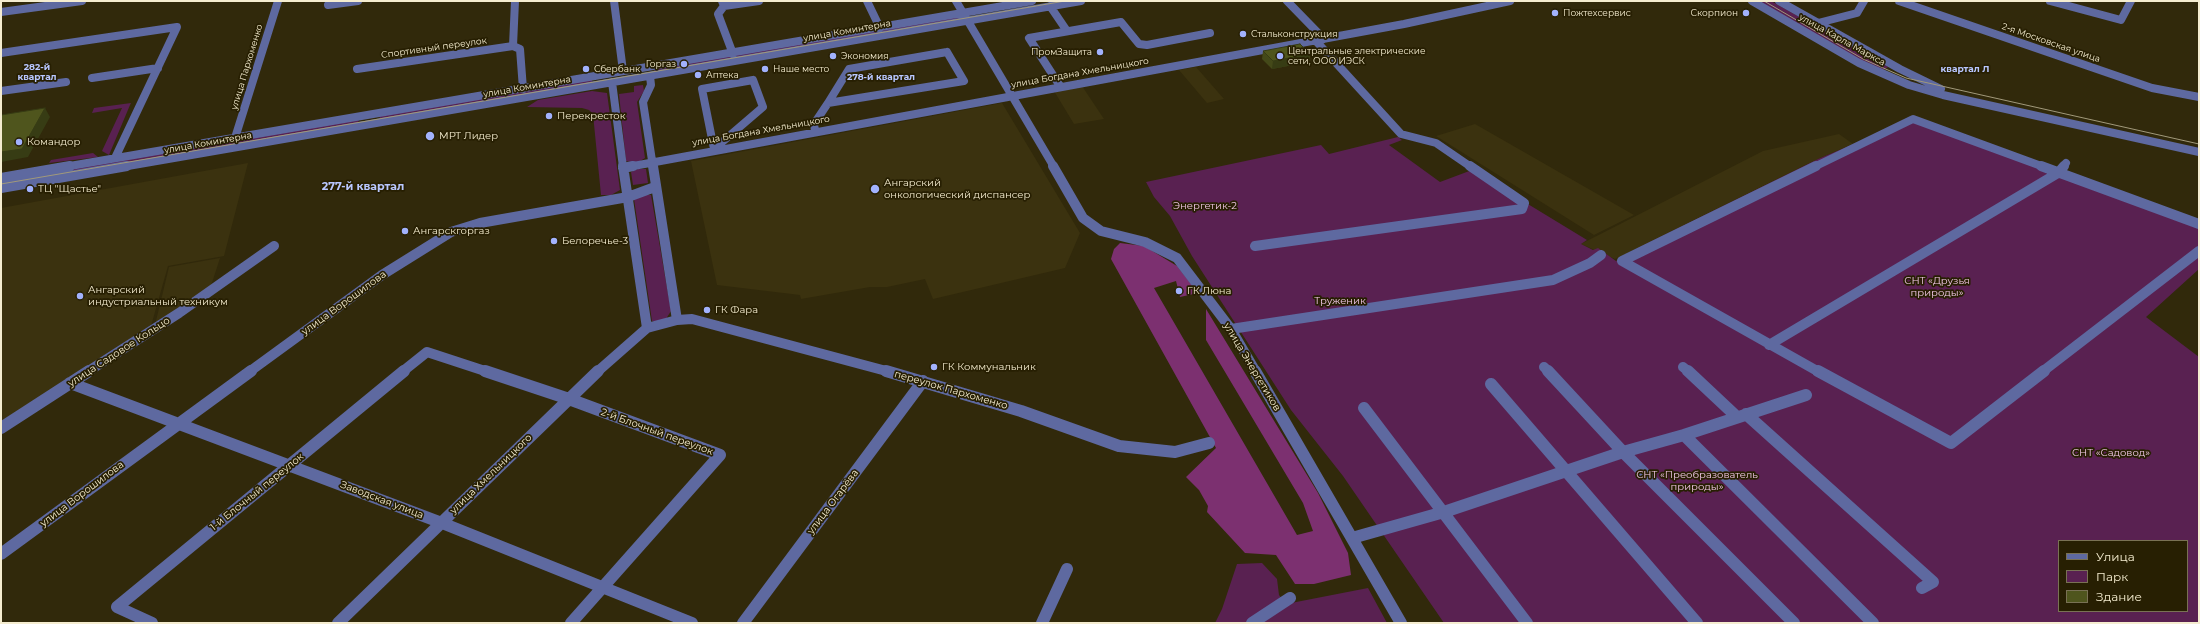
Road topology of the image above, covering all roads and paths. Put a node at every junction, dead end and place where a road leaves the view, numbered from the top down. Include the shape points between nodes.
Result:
1 (82, 1) edge
2 (278, 1) edge
3 (358, 1) edge
4 (515, 1) edge
5 (614, 1) edge
6 (759, 1) edge
7 (867, 1) edge
8 (956, 1) edge
9 (1032, 1) edge
10 (1081, 1) edge
11 (1287, 1) edge
12 (1510, 1) edge
13 (1752, 1) edge
14 (1779, 1) edge
15 (1864, 1) edge
16 (1899, 1) edge
17 (2050, 1) edge
18 (2131, 1) edge
19 (723, 4) edge
20 (328, 5) dead end
21 (1050, 6) junction
22 (1, 12) edge
23 (964, 13) junction
24 (968, 20) junction
25 (1818, 23) junction
26 (880, 28) junction
27 (1067, 31) junction
28 (1210, 33) dead end
29 (1324, 39) junction
30 (1315, 40) junction
31 (513, 46) junction
32 (1, 53) edge
33 (732, 54) junction
34 (1878, 57) junction
35 (158, 68) junction
36 (1870, 68) junction
37 (357, 69) dead end
38 (623, 71) junction
39 (650, 76) junction
40 (92, 78) dead end
41 (66, 82) dead end
42 (612, 82) junction
43 (1060, 86) junction
44 (523, 88) junction
45 (1, 91) edge
46 (1013, 95) junction
47 (2199, 97) edge
48 (1973, 101) junction
49 (828, 103) junction
50 (372, 115) junction
51 (370, 125) junction
52 (815, 131) junction
53 (235, 138) junction
54 (714, 149) junction
55 (2199, 152) edge
56 (115, 158) junction
57 (652, 162) junction
58 (2066, 163) dead end
59 (622, 168) junction
60 (2058, 173) junction
61 (1, 178) edge
62 (655, 187) junction
63 (2, 190) edge
64 (628, 197) junction
65 (2199, 224) edge
66 (274, 246) dead end
67 (1255, 246) dead end
68 (2199, 251) edge
69 (1601, 255) dead end
70 (678, 320) junction
71 (647, 328) junction
72 (1231, 329) junction
73 (1769, 345) junction
74 (427, 352) joint
75 (1544, 367) dead end
76 (1683, 367) dead end
77 (923, 382) junction
78 (70, 383) junction
79 (1491, 384) dead end
80 (1806, 394) dead end
81 (569, 399) junction
82 (1364, 408) dead end
83 (1742, 416) junction
84 (176, 424) junction
85 (1, 428) edge
86 (1684, 435) junction
87 (1209, 443) dead end
88 (1623, 452) junction
89 (289, 465) junction
90 (1566, 471) junction
91 (1444, 512) junction
92 (442, 523) junction
93 (1352, 538) junction
94 (1, 554) edge
95 (1067, 569) dead end
96 (602, 587) junction
97 (1922, 588) dead end
98 (1290, 598) dead end
99 (152, 623) edge
100 (338, 623) edge
101 (571, 623) edge
102 (692, 623) edge
103 (743, 623) edge
104 (1042, 623) edge
105 (1252, 623) edge
106 (1401, 623) edge
107 (1527, 623) edge
108 (1697, 623) edge
109 (1794, 623) edge
110 (1873, 623) edge

1 - 22 street
2 - 53 street, улица Пархоменко
3 - 20 street
4 - 31 street
5 - 38 street
6 - 19 street
7 - 26 street
8 - 23 street, улица Энергетиков
9 - 23 street, улица Коминтерна
10 - 21 street, улица Коминтерна
11 - 29 street
12 - 29 street, улица Богдана Хмельницкого
13 - 36 street, улица Карла Маркса
14 - 25 street, улица Карла Маркса
15 - 25 street via 1857,13
16 - 47 street, 2-я Московская улица via 2152,88
17 - 18 street via 2121,20
19 - 33 street via 718,14
21 - 24 street, улица Коминтерна
21 - 27 street
23 - 24 street, улица Энергетиков
23 - 26 street, улица Коминтерна
24 - 39 street, улица Коминтерна
24 - 46 street, улица Энергетиков
25 - 34 street, улица Карла Маркса
26 - 33 street, улица Коминтерна
27 - 28 street via 1121,22 1139,44 1147,45
27 - 43 street via 1029,38
29 - 30 street, улица Богдана Хмельницкого
30 - 43 street, улица Богдана Хмельницкого
30 - 67 street via 1401,134 1436,143 1524,203 1522,208
31 - 37 street, Спортивный переулок
31 - 44 street via 520,49
32 - 35 street via 177,27
33 - 38 street, улица Коминтерна
34 - 36 street via 1891,70 1885,72
34 - 48 street, улица Карла Маркса via 1935,87
35 - 40 street
35 - 56 street
36 - 48 street, улица Карла Маркса via 1919,88
38 - 39 street
38 - 42 street
38 - 44 street, улица Коминтерна
39 - 42 street, улица Коминтерна
39 - 57 street via 651,85 643,102
41 - 45 street
42 - 51 street, улица Коминтерна
42 - 59 street
43 - 46 street, улица Богдана Хмельницкого
44 - 50 street, улица Коминтерна
46 - 52 street, улица Богдана Хмельницкого
46 - 72 street, улица Энергетиков via 1084,218 1101,231 1145,242 1177,258
48 - 55 street, улица Карла Маркса
49 - 49 street via 888,94 964,81 947,52 849,69
49 - 52 street via 814,124
50 - 51 street
50 - 53 street, улица Коминтерна
51 - 63 street, улица Коминтерна
52 - 54 street, улица Богдана Хмельницкого
53 - 56 street, улица Коминтерна
54 - 54 street via 762,107 753,80 702,89
54 - 57 street, улица Богдана Хмельницкого
56 - 61 street, улица Коминтерна
57 - 59 street, улица Богдана Хмельницкого
57 - 62 street
58 - 60 street
59 - 64 street
60 - 65 street
60 - 73 street
60 - 73 street via 1913,119 1622,261
62 - 64 street, улица Ворошилова
62 - 70 street
64 - 71 street
64 - 84 street, улица Ворошилова via 495,220 451,232 382,275
66 - 78 street, улица Садовое Кольцо via 179,313
68 - 73 street via 1951,443
69 - 72 street via 1590,263 1553,280
70 - 71 street, переулок Пархоменко
70 - 77 street, переулок Пархоменко via 692,319
71 - 81 street, улица Хмельницкого
72 - 93 street, улица Энергетиков
74 - 81 street, 2-й Блочный переулок
74 - 89 street, 1-й Блочный переулок
75 - 88 street
76 - 83 street
77 - 87 street, переулок Пархоменко via 1021,411 1120,446 1175,452
77 - 103 street, улица Огарёва
78 - 84 street, Заводская улица
78 - 85 street, улица Садовое Кольцо
79 - 90 street
80 - 83 street
81 - 92 street, улица Хмельницкого
81 - 96 street, 2-й Блочный переулок via 720,455
82 - 91 street
83 - 86 street
83 - 97 street via 1933,582
84 - 89 street, Заводская улица
84 - 94 street, улица Ворошилова
86 - 88 street
86 - 110 street
88 - 90 street
88 - 109 street
89 - 92 street, Заводская улица
89 - 99 street, 1-й Блочный переулок via 117,607
90 - 91 street
90 - 108 street
91 - 93 street
91 - 107 street
92 - 96 street, Заводская улица
92 - 100 street, улица Хмельницкого
93 - 106 street, улица Энергетиков
95 - 104 street
96 - 101 street, 2-й Блочный переулок
96 - 102 street, Заводская улица
98 - 105 street

